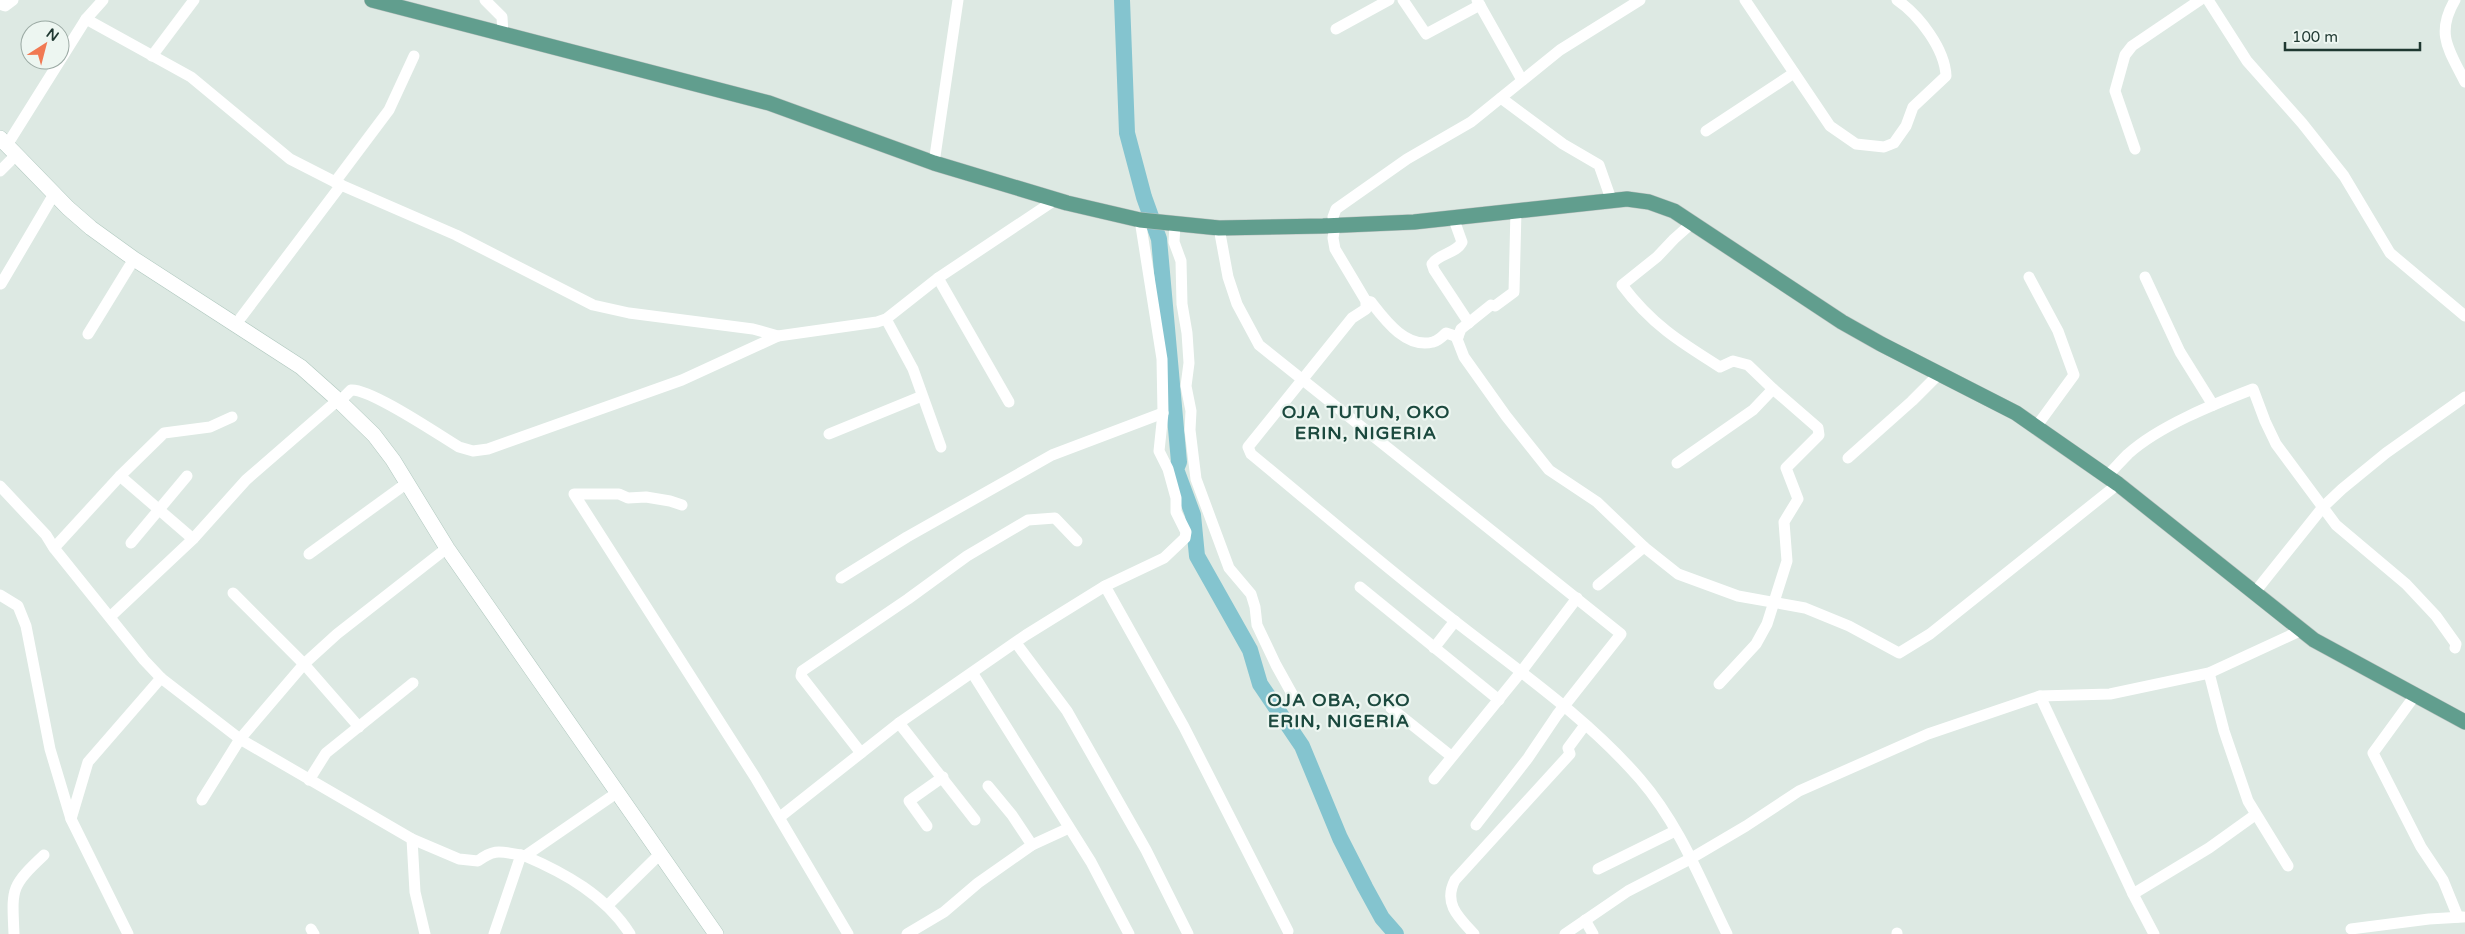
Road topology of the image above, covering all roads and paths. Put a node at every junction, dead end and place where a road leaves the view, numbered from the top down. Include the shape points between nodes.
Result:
1 (13, 0) edge
2 (103, 0) edge
3 (194, 0) edge
4 (372, 0) edge
5 (484, 0) edge
6 (958, 0) edge
7 (1389, 0) edge
8 (1403, 0) edge
9 (1640, 0) edge
10 (1745, 0) edge
11 (1897, 0) edge
12 (2200, 0) edge
13 (2208, 0) edge
14 (2455, 0) edge
15 (1478, 2) edge
16 (0, 4) edge
17 (1624, 4) edge
18 (86, 19) junction
19 (1336, 29) dead end
20 (503, 34) junction
21 (152, 56) junction
22 (414, 56) dead end
23 (1794, 73) junction
24 (1522, 80) junction
25 (2465, 82) edge
26 (1501, 98) junction
27 (1706, 131) dead end
28 (8, 146) edge
29 (2135, 149) dead end
30 (934, 163) junction
31 (0, 171) edge
32 (338, 183) junction
33 (54, 194) junction
34 (1611, 199) junction
35 (1055, 200) junction
36 (1516, 210) junction
37 (1453, 217) junction
38 (1143, 220) junction
39 (1692, 223) junction
40 (1175, 224) junction
41 (1335, 226) junction
42 (1219, 228) junction
43 (134, 259) junction
44 (2028, 277) dead end
45 (2144, 277) dead end
46 (938, 278) junction
47 (1, 284) edge
48 (1366, 301) junction
49 (2465, 316) edge
50 (886, 318) junction
51 (1469, 323) junction
52 (236, 324) junction
53 (88, 334) dead end
54 (778, 336) junction
55 (1458, 337) junction
56 (1939, 374) junction
57 (1303, 379) junction
58 (1773, 389) junction
59 (922, 396) junction
60 (2465, 397) edge
61 (339, 400) junction
62 (1009, 402) dead end
63 (2213, 404) junction
64 (1163, 413) junction
65 (232, 417) dead end
66 (2036, 427) junction
67 (829, 434) dead end
68 (941, 447) dead end
69 (1848, 458) dead end
70 (1677, 463) dead end
71 (120, 476) junction
72 (187, 476) dead end
73 (2112, 480) junction
74 (407, 483) junction
75 (0, 486) edge
76 (13, 499) junction
77 (0, 502) edge
78 (682, 505) dead end
79 (2323, 507) junction
80 (158, 510) junction
81 (193, 539) junction
82 (1078, 541) dead end
83 (131, 543) dead end
84 (1644, 547) junction
85 (54, 548) junction
86 (448, 548) junction
87 (309, 554) dead end
88 (841, 578) dead end
89 (1598, 585) dead end
90 (1105, 586) junction
91 (1360, 587) dead end
92 (233, 592) dead end
93 (2255, 592) junction
94 (0, 595) edge
95 (1577, 598) junction
96 (1775, 603) junction
97 (110, 618) junction
98 (1455, 622) junction
99 (2302, 630) junction
100 (1016, 643) junction
101 (1434, 648) junction
102 (2455, 648) dead end
103 (304, 664) junction
104 (1521, 672) junction
105 (2209, 673) junction
106 (973, 674) junction
107 (161, 678) junction
108 (413, 683) dead end
109 (1719, 684) dead end
110 (2416, 694) junction
111 (2040, 696) junction
112 (1498, 700) junction
113 (1296, 701) dead end
114 (1565, 706) junction
115 (1390, 708) dead end
116 (2465, 722) edge
117 (899, 724) junction
118 (1585, 725) junction
119 (359, 727) junction
120 (240, 739) junction
121 (860, 752) junction
122 (1451, 756) junction
123 (943, 777) junction
124 (1434, 779) dead end
125 (309, 780) junction
126 (988, 786) dead end
127 (618, 792) junction
128 (202, 800) dead end
129 (2255, 815) junction
130 (780, 817) junction
131 (71, 819) junction
132 (975, 820) dead end
133 (1476, 825) dead end
134 (927, 826) dead end
135 (1069, 828) junction
136 (1675, 831) junction
137 (412, 839) junction
138 (1032, 845) junction
139 (660, 854) junction
140 (44, 855) dead end
141 (523, 856) junction
142 (1690, 859) junction
143 (2288, 866) dead end
144 (1598, 869) dead end
145 (2133, 894) junction
146 (608, 905) junction
147 (2461, 917) edge
148 (1585, 920) junction
149 (2351, 929) dead end
150 (1288, 931) dead end
151 (14, 934) edge
152 (128, 934) edge
153 (425, 934) edge
154 (494, 934) edge
155 (630, 934) edge
156 (716, 934) edge
157 (848, 934) edge
158 (907, 934) edge
159 (1129, 934) edge
160 (1188, 934) edge
161 (1474, 934) edge
162 (1565, 934) edge
163 (1593, 934) edge
164 (1727, 934) edge
165 (2154, 934) edge

1 - 16 street via 5,6
2 - 18 street
3 - 21 street
4 - 20 main road
5 - 20 street via 502,16
6 - 30 street
7 - 19 street
8 - 15 street via 1426,34
9 - 17 street
10 - 23 street
11 - 23 street via 1926,30 1946,69 1946,76 1914,107 1894,143 1864,146 1843,136 1830,126
12 - 29 street via 2132,46 2125,55 2116,91
13 - 49 street via 2247,61 2344,176 2390,253
14 - 25 street via 2444,21 2445,37
15 - 24 street
17 - 24 street
18 - 21 street
18 - 28 street
20 - 30 main road via 769,103
21 - 32 street via 191,77 290,159
22 - 32 street via 389,110
23 - 27 street
24 - 26 street
26 - 34 street via 1563,144 1599,165
26 - 41 street via 1472,122 1406,159 1356,193 1336,209 1333,217
28 - 31 street
28 - 33 street
30 - 35 main road
32 - 52 street
32 - 54 street via 456,235 593,306 753,329
33 - 43 street via 91,228
33 - 47 street
34 - 36 main road
34 - 39 main road via 1649,202 1674,211
35 - 38 main road
35 - 46 street
36 - 37 main road
36 - 51 street via 1514,292 1495,306 1490,305
37 - 41 main road
37 - 51 street via 1462,242 1460,247 1432,264
38 - 40 main road
38 - 64 street via 1162,359
39 - 56 main road via 1842,322
39 - 58 street via 1622,285 1670,336 1720,367 1733,361 1748,365
40 - 42 main road
40 - 113 street via 1174,242 1181,261 1182,304 1187,333 1189,363 1186,386 1196,479 1229,568 1251,594 1257,625
41 - 42 main road
41 - 48 street via 1332,238 1335,249
42 - 57 street via 1228,277 1237,304 1259,345
43 - 52 street
43 - 53 street
44 - 66 street via 2058,331 2074,375
45 - 63 street via 2180,352
46 - 50 street
46 - 62 street
48 - 55 street via 1371,302 1392,328 1417,342 1434,342 1446,333
48 - 57 street via 1366,308 1352,318
50 - 54 street
50 - 59 street via 913,369
51 - 55 street
52 - 61 street via 301,367
54 - 61 street via 682,380 488,449 473,451 459,447 356,389
55 - 84 street via 1464,357 1549,470 1597,502
56 - 66 main road via 2016,413
56 - 69 street
57 - 95 street
57 - 98 street via 1248,447 1251,454
58 - 70 street via 1753,410
58 - 96 street via 1818,428 1819,434 1786,468 1798,497 1784,522 1787,561
59 - 67 street
59 - 68 street
60 - 79 street via 2386,453
61 - 74 street via 374,436
61 - 81 street via 246,480
63 - 73 street via 2136,448
63 - 79 street via 2252,388 2276,444
64 - 88 street via 1052,455
64 - 90 street via 1159,451 1176,498 1176,516 1186,535 1164,558
65 - 71 street via 210,427 164,432
66 - 73 main road
71 - 80 street
71 - 85 street
72 - 80 street
73 - 93 main road
73 - 96 street via 1930,634 1903,652 1895,652 1849,626 1804,608
74 - 86 street
74 - 87 street
75 - 76 street
76 - 77 street
76 - 85 street
78 - 130 street via 619,494 574,494
79 - 93 street
79 - 102 street via 2343,533 2348,533 2419,597 2447,630 2456,644
80 - 81 street
80 - 83 street
81 - 97 street
82 - 121 street via 1055,518 1028,520 966,556 802,671 801,676
84 - 89 street
84 - 96 street via 1678,574 1738,596
85 - 97 street
86 - 103 street via 337,634
86 - 127 street
90 - 100 street
90 - 150 street via 1184,728
91 - 101 street
92 - 103 street
93 - 99 main road
94 - 131 street via 18,606 26,626 50,749
95 - 104 street
95 - 114 street via 1621,634
96 - 109 street via 1756,644
97 - 107 street
98 - 101 street
98 - 104 street
99 - 105 street
99 - 110 main road via 2314,640
100 - 106 street
100 - 160 street via 1067,710 1146,850
101 - 112 street
103 - 119 street
103 - 120 street
104 - 112 street
104 - 114 street
105 - 111 street via 2110,694
105 - 129 street via 2224,731
106 - 117 street
106 - 135 street
107 - 120 street
107 - 131 street via 88,762
108 - 119 street
110 - 116 main road
110 - 147 street via 2373,753 2421,847 2444,880
111 - 142 street via 1928,734 1799,790
111 - 145 street
112 - 122 street
114 - 118 street
114 - 133 street
115 - 122 street
117 - 121 street
117 - 123 street
118 - 136 street via 1640,780 1670,819
118 - 161 street via 1568,748 1570,754 1455,880 1449,891 1453,908
119 - 125 street via 322,757
120 - 125 street
120 - 128 street
121 - 130 street
122 - 124 street
123 - 132 street
123 - 134 street via 909,801
125 - 137 street
126 - 138 street
127 - 139 street
127 - 141 street
129 - 143 street
129 - 145 street via 2209,848
130 - 157 street
131 - 152 street
135 - 138 street
135 - 159 street
136 - 142 street
136 - 144 street
137 - 141 street via 471,862 490,852
137 - 153 street via 415,892
138 - 158 street via 944,912
139 - 146 street
139 - 156 street
140 - 151 street via 14,888
141 - 146 street via 563,872
141 - 154 street
142 - 148 street via 1628,891
142 - 164 street
145 - 165 street
146 - 155 street
147 - 149 street
148 - 162 street
148 - 163 street

